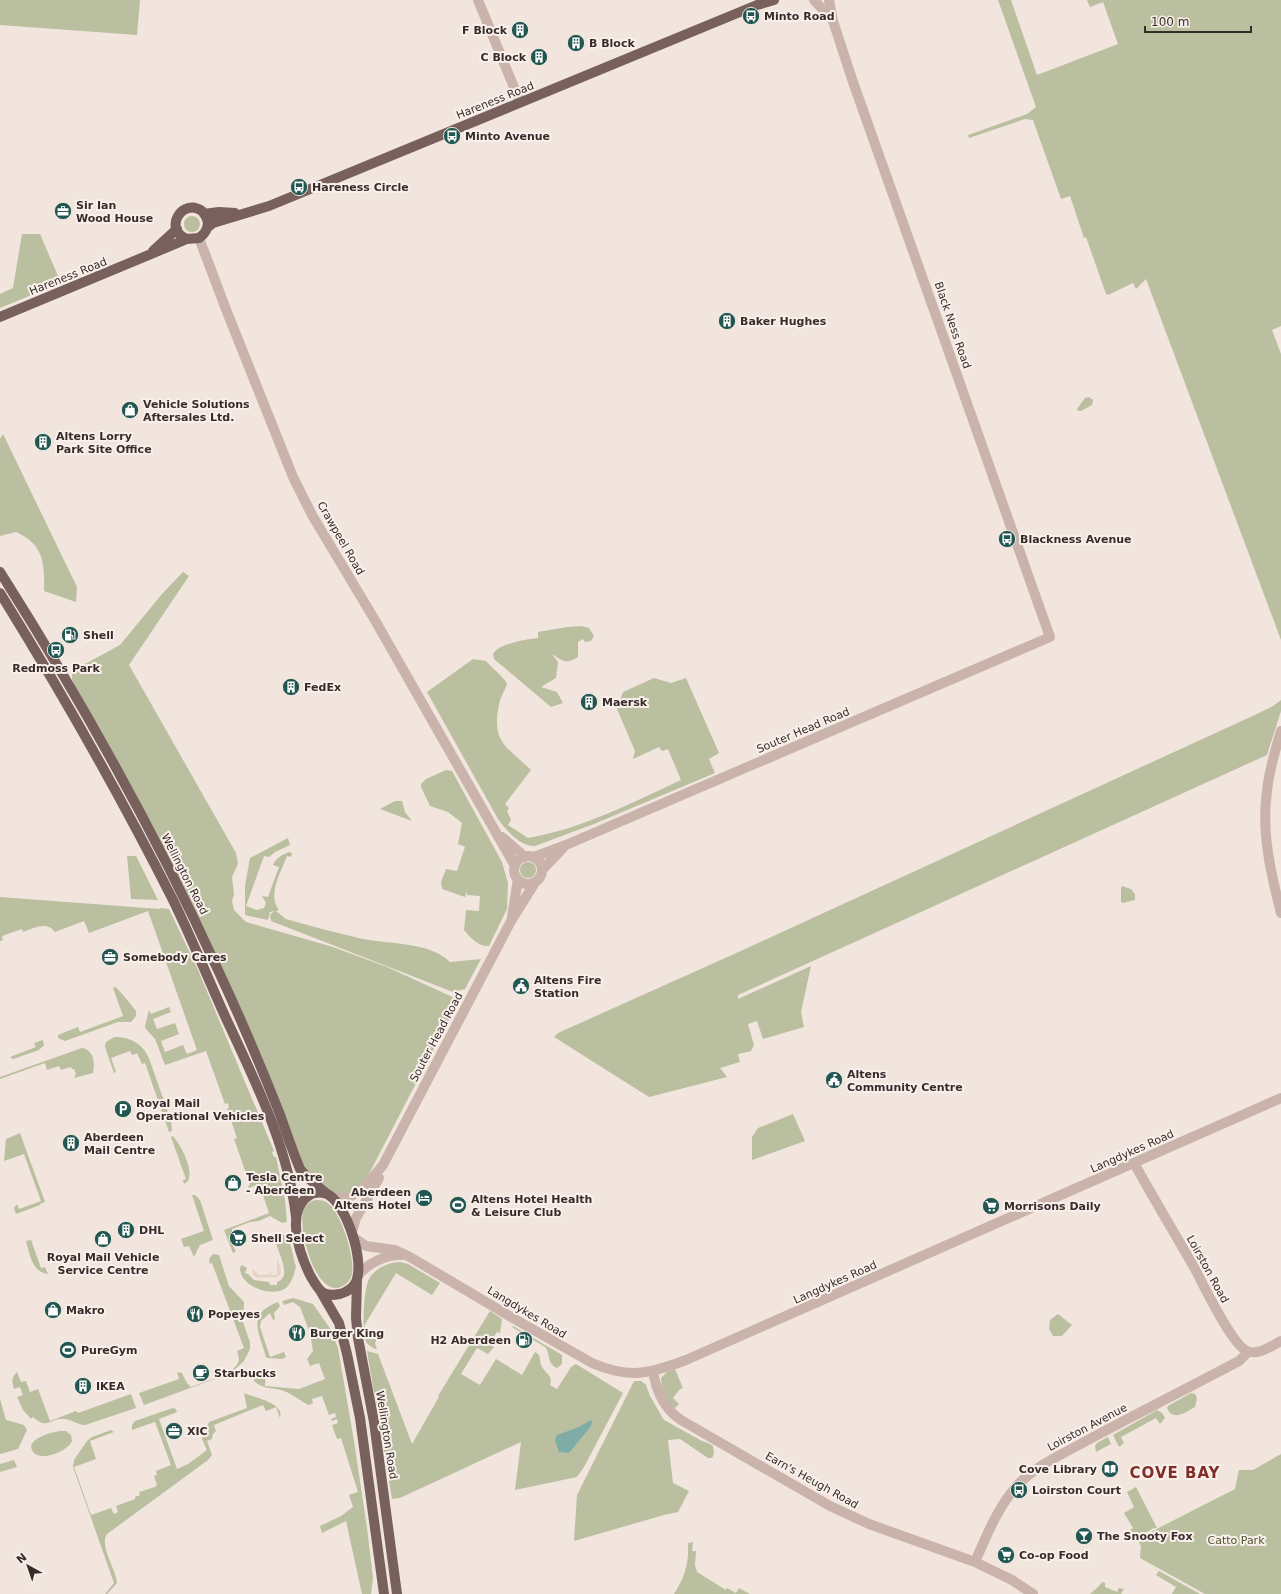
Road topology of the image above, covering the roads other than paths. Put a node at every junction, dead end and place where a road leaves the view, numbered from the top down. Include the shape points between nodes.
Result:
1 (478, 0) edge
2 (774, 0) edge
3 (814, 0) edge
4 (829, 0) edge
5 (760, 2) edge
6 (833, 21) junction
7 (520, 102) junction
8 (204, 214) junction
9 (241, 214) junction
10 (207, 228) junction
11 (176, 229) junction
12 (199, 238) junction
13 (187, 239) junction
14 (145, 257) junction
15 (0, 317) edge
16 (0, 572) edge
17 (0, 593) edge
18 (1050, 637) joint
19 (1281, 731) edge
20 (497, 833) junction
21 (566, 845) junction
22 (529, 857) junction
23 (515, 866) junction
24 (542, 870) junction
25 (518, 879) junction
26 (536, 881) junction
27 (1281, 913) edge
28 (511, 920) junction
29 (1281, 1098) edge
30 (1134, 1163) junction
31 (383, 1165) junction
32 (328, 1195) junction
33 (296, 1217) junction
34 (353, 1235) junction
35 (406, 1255) junction
36 (357, 1278) junction
37 (321, 1292) junction
38 (1281, 1342) edge
39 (1248, 1352) junction
40 (653, 1371) junction
41 (975, 1562) junction
42 (384, 1594) edge
43 (397, 1594) edge
44 (1033, 1594) edge

1 - 7 street
2 - 5 main road, Hareness Road
3 - 6 street, Black Ness Road
4 - 6 street, Black Ness Road
5 - 7 main road, Hareness Road
6 - 18 street, Black Ness Road
7 - 9 main road, Hareness Road via 269,206
8 - 9 main road, Hareness Road
8 - 10 main road
8 - 11 main road via 196,208 185,209 177,217
9 - 10 main road, Hareness Road via 213,223
10 - 12 main road
11 - 13 main road
11 - 14 main road, Hareness Road
12 - 13 main road
12 - 20 street, Crawpeel Road via 293,477 312,515
13 - 14 main road, Hareness Road
14 - 15 main road, Hareness Road
16 - 32 main road, Wellington Road via 62,673 188,905 267,1083 300,1168
17 - 33 main road, Wellington Road via 90,744 173,901 280,1143
18 - 21 street, Souter Head Road
19 - 27 street via 1266,792 1265,826 1269,861
20 - 22 street, Crawpeel Road
20 - 23 street, Crawpeel Road
21 - 22 street, Souter Head Road
21 - 24 street, Souter Head Road
22 - 23 street via 517,861
22 - 24 street via 539,862
23 - 25 street via 514,873
24 - 26 street
25 - 26 street via 529,884
25 - 28 street, Souter Head Road
26 - 28 street, Souter Head Road
28 - 31 street, Souter Head Road
29 - 30 street, Langdykes Road
30 - 39 street, Loirston Road via 1221,1317 1239,1345
30 - 40 street, Langdykes Road via 686,1360
31 - 32 street, Souter Head Road via 370,1182 357,1192 343,1197
31 - 34 street, Souter Head Road via 379,1178 355,1221
32 - 33 main road via 316,1192 306,1198
32 - 34 main road, Wellington Road via 340,1209
33 - 37 main road, Wellington Road via 300,1252
34 - 35 street, Langdykes Road via 366,1246 395,1250
34 - 36 main road, Wellington Road via 358,1260
35 - 36 street via 385,1257 364,1270
35 - 40 street, Langdykes Road via 592,1363 621,1372
36 - 37 main road via 354,1286 345,1292 331,1295
36 - 43 main road, Wellington Road via 358,1338 375,1429
37 - 42 main road via 338,1323 347,1354 364,1445
38 - 39 street via 1259,1352
39 - 41 street, Loirston Avenue via 1238,1361 1037,1468 1016,1486 994,1519
40 - 41 street, Earn's Heugh Road via 660,1397 672,1414 680,1420 836,1510
41 - 44 street, Earn's Heugh Road via 1012,1580

